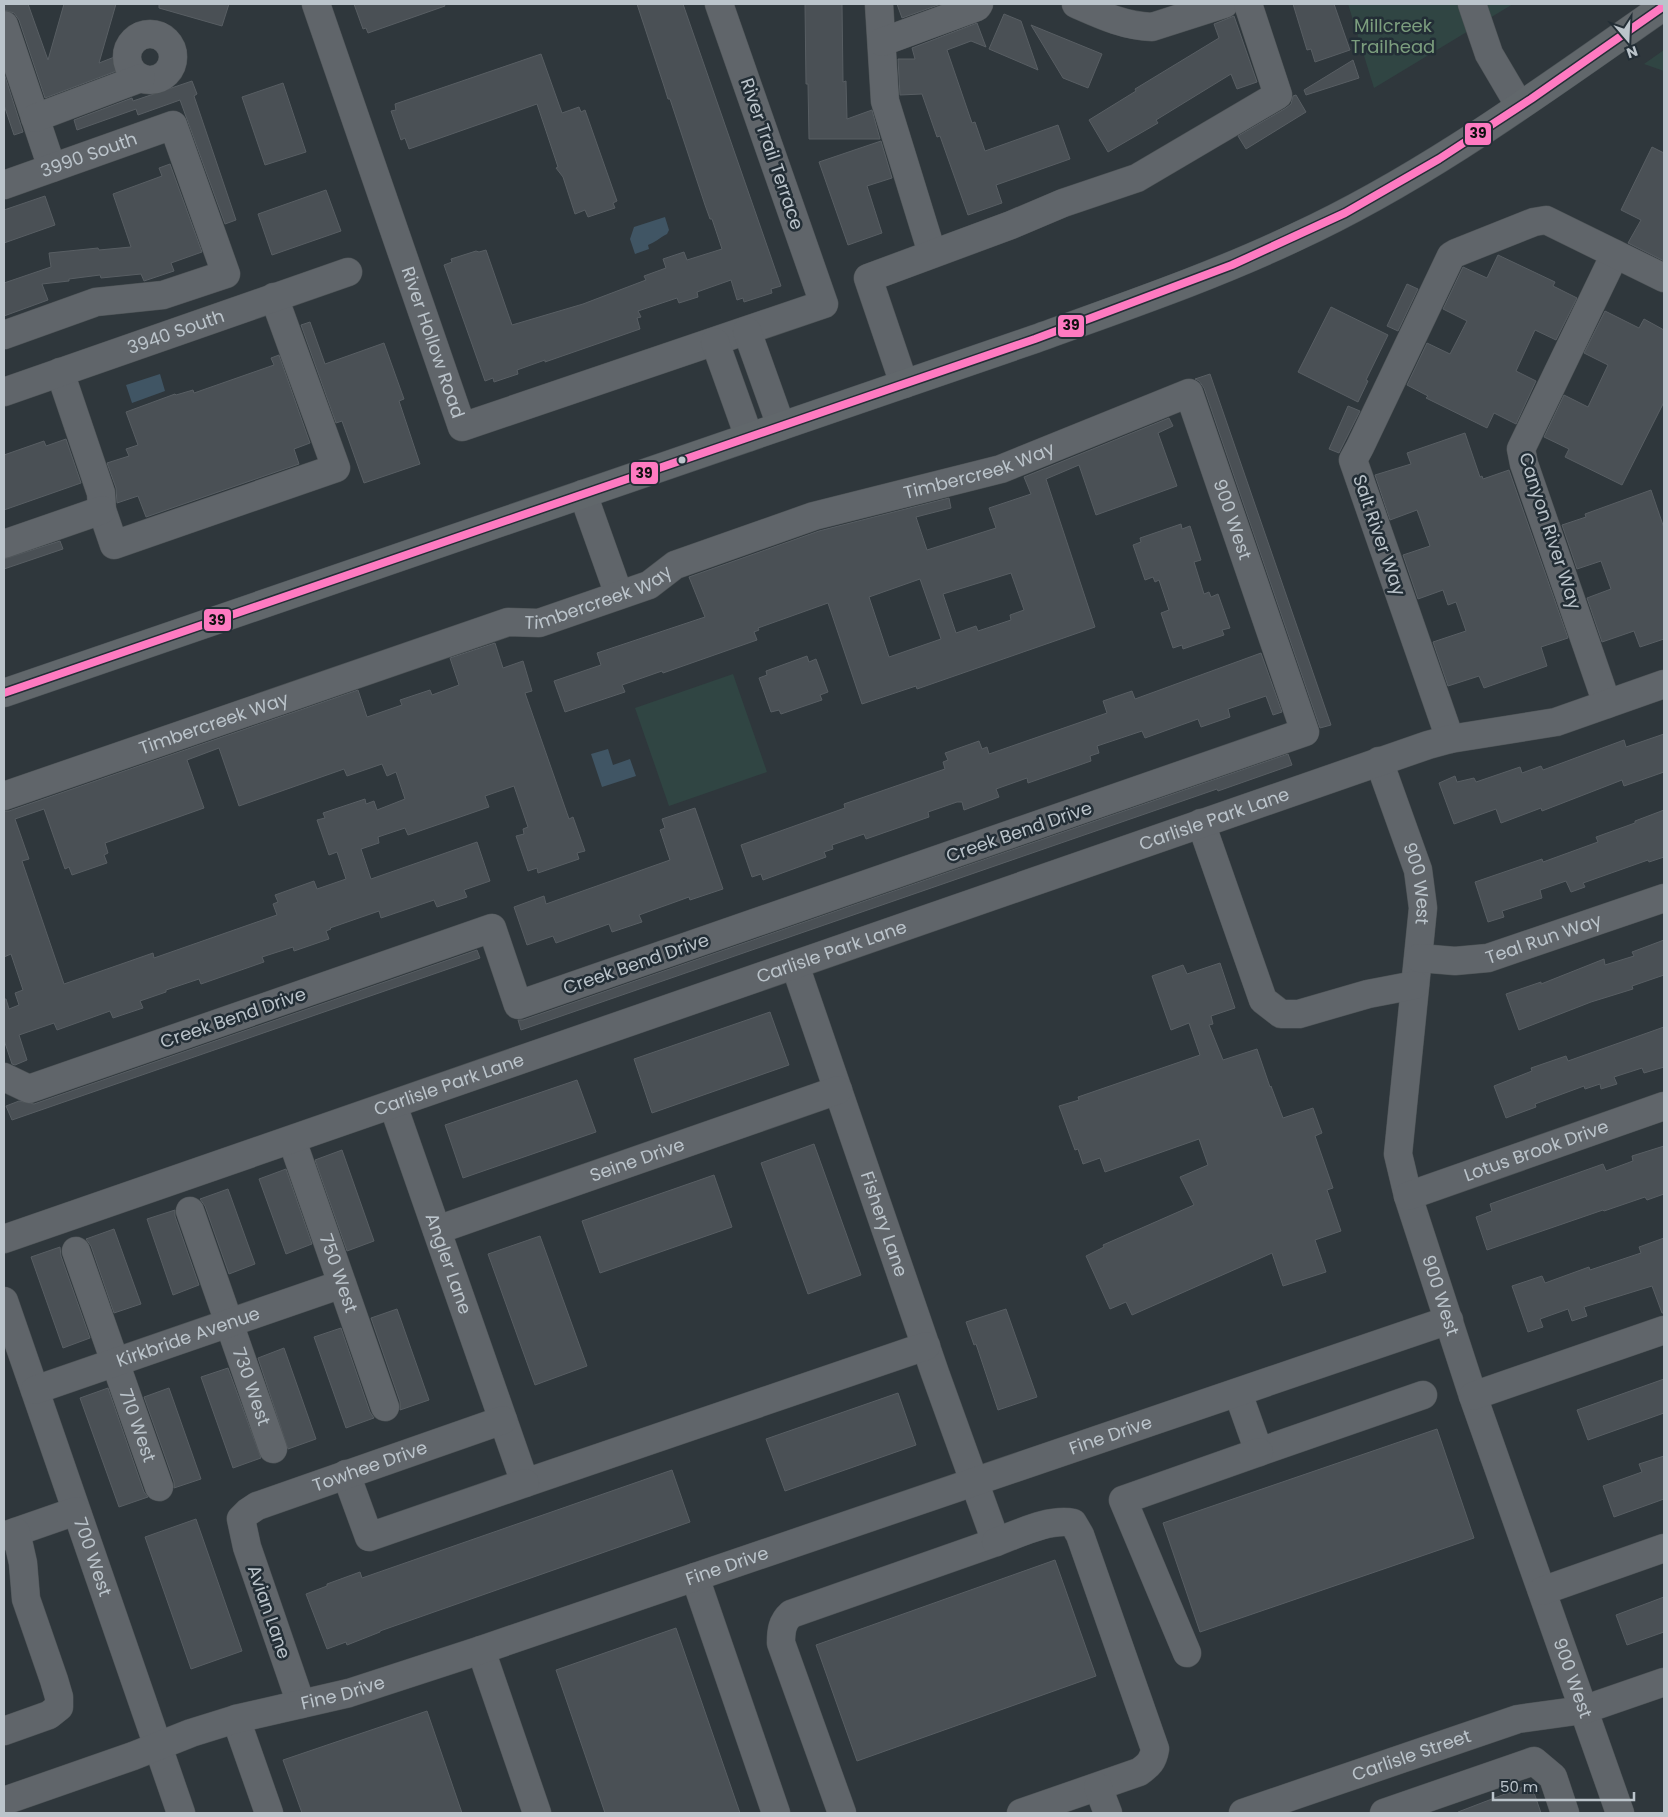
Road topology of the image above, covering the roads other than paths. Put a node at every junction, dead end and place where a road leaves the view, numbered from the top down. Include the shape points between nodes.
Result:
1 (316, 4) edge
2 (719, 4) edge
3 (879, 4) edge
4 (979, 4) edge
5 (1076, 4) edge
6 (1224, 4) edge
7 (1248, 4) edge
8 (1472, 4) edge
9 (1664, 6) edge
10 (4, 25) edge
11 (882, 42) junction
12 (141, 78) dead end
13 (1520, 105) junction
14 (35, 118) junction
15 (52, 168) junction
16 (4, 185) edge
17 (932, 253) junction
18 (1615, 254) junction
19 (348, 272) dead end
20 (1664, 278) edge
21 (274, 297) junction
22 (824, 304) joint
23 (747, 331) junction
24 (4, 336) edge
25 (715, 342) junction
26 (60, 372) junction
27 (904, 384) junction
28 (4, 392) edge
29 (1189, 393) joint
30 (781, 426) junction
31 (750, 437) junction
32 (583, 494) junction
33 (102, 510) junction
34 (4, 544) edge
35 (619, 595) junction
36 (1664, 684) edge
37 (4, 693) edge
38 (1607, 704) junction
39 (1305, 732) joint
40 (1450, 739) junction
41 (1379, 761) junction
42 (4, 796) edge
43 (1201, 823) junction
44 (1664, 898) edge
45 (1419, 958) junction
46 (795, 965) junction
47 (1415, 986) junction
48 (11, 1081) edge
49 (838, 1090) junction
50 (393, 1105) junction
51 (1664, 1106) edge
52 (292, 1140) junction
53 (1408, 1196) junction
54 (190, 1211) dead end
55 (436, 1230) junction
56 (4, 1239) edge
57 (76, 1251) dead end
58 (342, 1284) junction
59 (4, 1301) edge
60 (1449, 1320) junction
61 (228, 1323) junction
62 (1664, 1330) edge
63 (11, 1344) edge
64 (926, 1346) junction
65 (115, 1362) junction
66 (35, 1390) junction
67 (1238, 1393) junction
68 (1423, 1395) dead end
69 (1473, 1396) junction
70 (385, 1408) dead end
71 (503, 1420) junction
72 (272, 1449) dead end
73 (1259, 1452) junction
74 (346, 1474) junction
75 (975, 1482) junction
76 (525, 1483) junction
77 (159, 1487) dead end
78 (76, 1510) junction
79 (241, 1519) joint
80 (10, 1534) edge
81 (996, 1542) junction
82 (1664, 1548) edge
83 (695, 1577) junction
84 (1542, 1591) junction
85 (481, 1650) junction
86 (1187, 1653) dead end
87 (1664, 1682) edge
88 (301, 1704) junction
89 (1583, 1710) junction
90 (236, 1719) junction
91 (4, 1731) edge
92 (158, 1746) junction
93 (1098, 1787) junction
94 (4, 1801) edge
95 (181, 1813) edge
96 (269, 1813) edge
97 (537, 1813) edge
98 (776, 1813) edge
99 (842, 1813) edge
100 (1021, 1813) edge
101 (1108, 1813) edge
102 (1243, 1813) edge
103 (1384, 1813) edge
104 (1565, 1813) edge
105 (1620, 1813) edge

1 - 25 street, River Hollow Road via 462,427
2 - 22 street, River Trail Terrace
3 - 11 street
4 - 11 street
5 - 6 street via 1119,22 1152,27
7 - 17 street via 1278,96 1137,178
8 - 13 street via 1489,54
9 - 13 main road
10 - 14 street
11 - 17 street via 885,102
12 - 14 street
13 - 27 main road via 1453,150 1297,237 1194,282
14 - 15 street
15 - 16 street, 3990 South
15 - 24 street, 3990 South via 173,125 226,274 163,295 96,302
17 - 27 street via 868,278
18 - 20 street
18 - 38 street, Canyon River Way via 1521,449
18 - 40 street, Salt River Way via 1546,220 1451,256 1354,460
19 - 21 street, 3940 South
21 - 26 street, 3940 South
21 - 33 street via 336,468 114,545
22 - 23 street, River Hollow Road
23 - 25 street, River Hollow Road
23 - 30 street
25 - 31 street
26 - 28 street, 3940 South
26 - 33 street via 101,493
27 - 30 main road
29 - 35 street, Timbercreek Way via 1001,469 814,516 675,565 649,585
29 - 39 street, 900 West
30 - 31 main road
31 - 32 main road
32 - 35 street
32 - 37 main road
33 - 34 street
35 - 42 street, Timbercreek Way via 539,623 508,622
36 - 38 street, Carlisle Park Lane
38 - 40 street, Carlisle Park Lane via 1556,722
39 - 48 street, Creek Bend Drive via 518,1005 492,928 29,1089
40 - 41 street, Carlisle Park Lane
41 - 43 street, Carlisle Park Lane
41 - 45 street, 900 West via 1418,870 1423,908
43 - 46 street, Carlisle Park Lane
43 - 47 street via 1264,1000 1281,1014 1299,1014 1368,994
44 - 45 street, Teal Run Way via 1488,958 1455,961
45 - 47 street, 900 West
46 - 49 street, Fishery Lane
46 - 50 street, Carlisle Park Lane
47 - 53 street, 900 West via 1398,1154
49 - 55 street, Seine Drive
49 - 64 street, Fishery Lane
50 - 52 street, Carlisle Park Lane
50 - 55 street, Angler Lane
51 - 53 street, Lotus Brook Drive
52 - 56 street, Carlisle Park Lane
52 - 58 street, 750 West
53 - 60 street, 900 West
54 - 61 street, 730 West
55 - 71 street, Angler Lane
57 - 65 street, 710 West
58 - 61 street, Kirkbride Avenue
58 - 70 street, 750 West
59 - 63 street, 700 West
60 - 67 street, Fine Drive
60 - 69 street, 900 West
61 - 65 street, Kirkbride Avenue
61 - 72 street, 730 West
62 - 69 street
63 - 66 street, 700 West
64 - 75 street, Fishery Lane
64 - 76 street
65 - 66 street, Kirkbride Avenue
65 - 77 street, 710 West
66 - 78 street, 700 West
67 - 73 street
67 - 75 street, Fine Drive
68 - 73 street
69 - 84 street, 900 West
71 - 74 street, Towhee Drive
71 - 76 street, Angler Lane
73 - 86 street via 1123,1500
74 - 76 street via 369,1537
74 - 79 street, Towhee Drive via 257,1506
75 - 81 street, Fishery Lane
75 - 83 street, Fine Drive
78 - 80 street
78 - 92 street, 700 West
79 - 88 street, Avian Lane via 246,1547
80 - 91 street via 24,1563 26,1599 54,1680 59,1707 49,1715
81 - 93 street via 1063,1521 1072,1523 1080,1535 1155,1750 1149,1765 1139,1772
81 - 99 street via 791,1614 785,1620 781,1643
82 - 84 street
83 - 85 street, Fine Drive
83 - 98 street
84 - 89 street, 900 West
85 - 88 street, Fine Drive via 349,1693
85 - 97 street
87 - 89 street, Carlisle Street
88 - 90 street, Fine Drive
89 - 102 street, Carlisle Street via 1518,1719
89 - 105 street, 900 West
90 - 92 street, Fine Drive
90 - 96 street
92 - 94 street, Fine Drive
92 - 95 street, 700 West
93 - 100 street
93 - 101 street
103 - 104 street via 1534,1761 1553,1777

